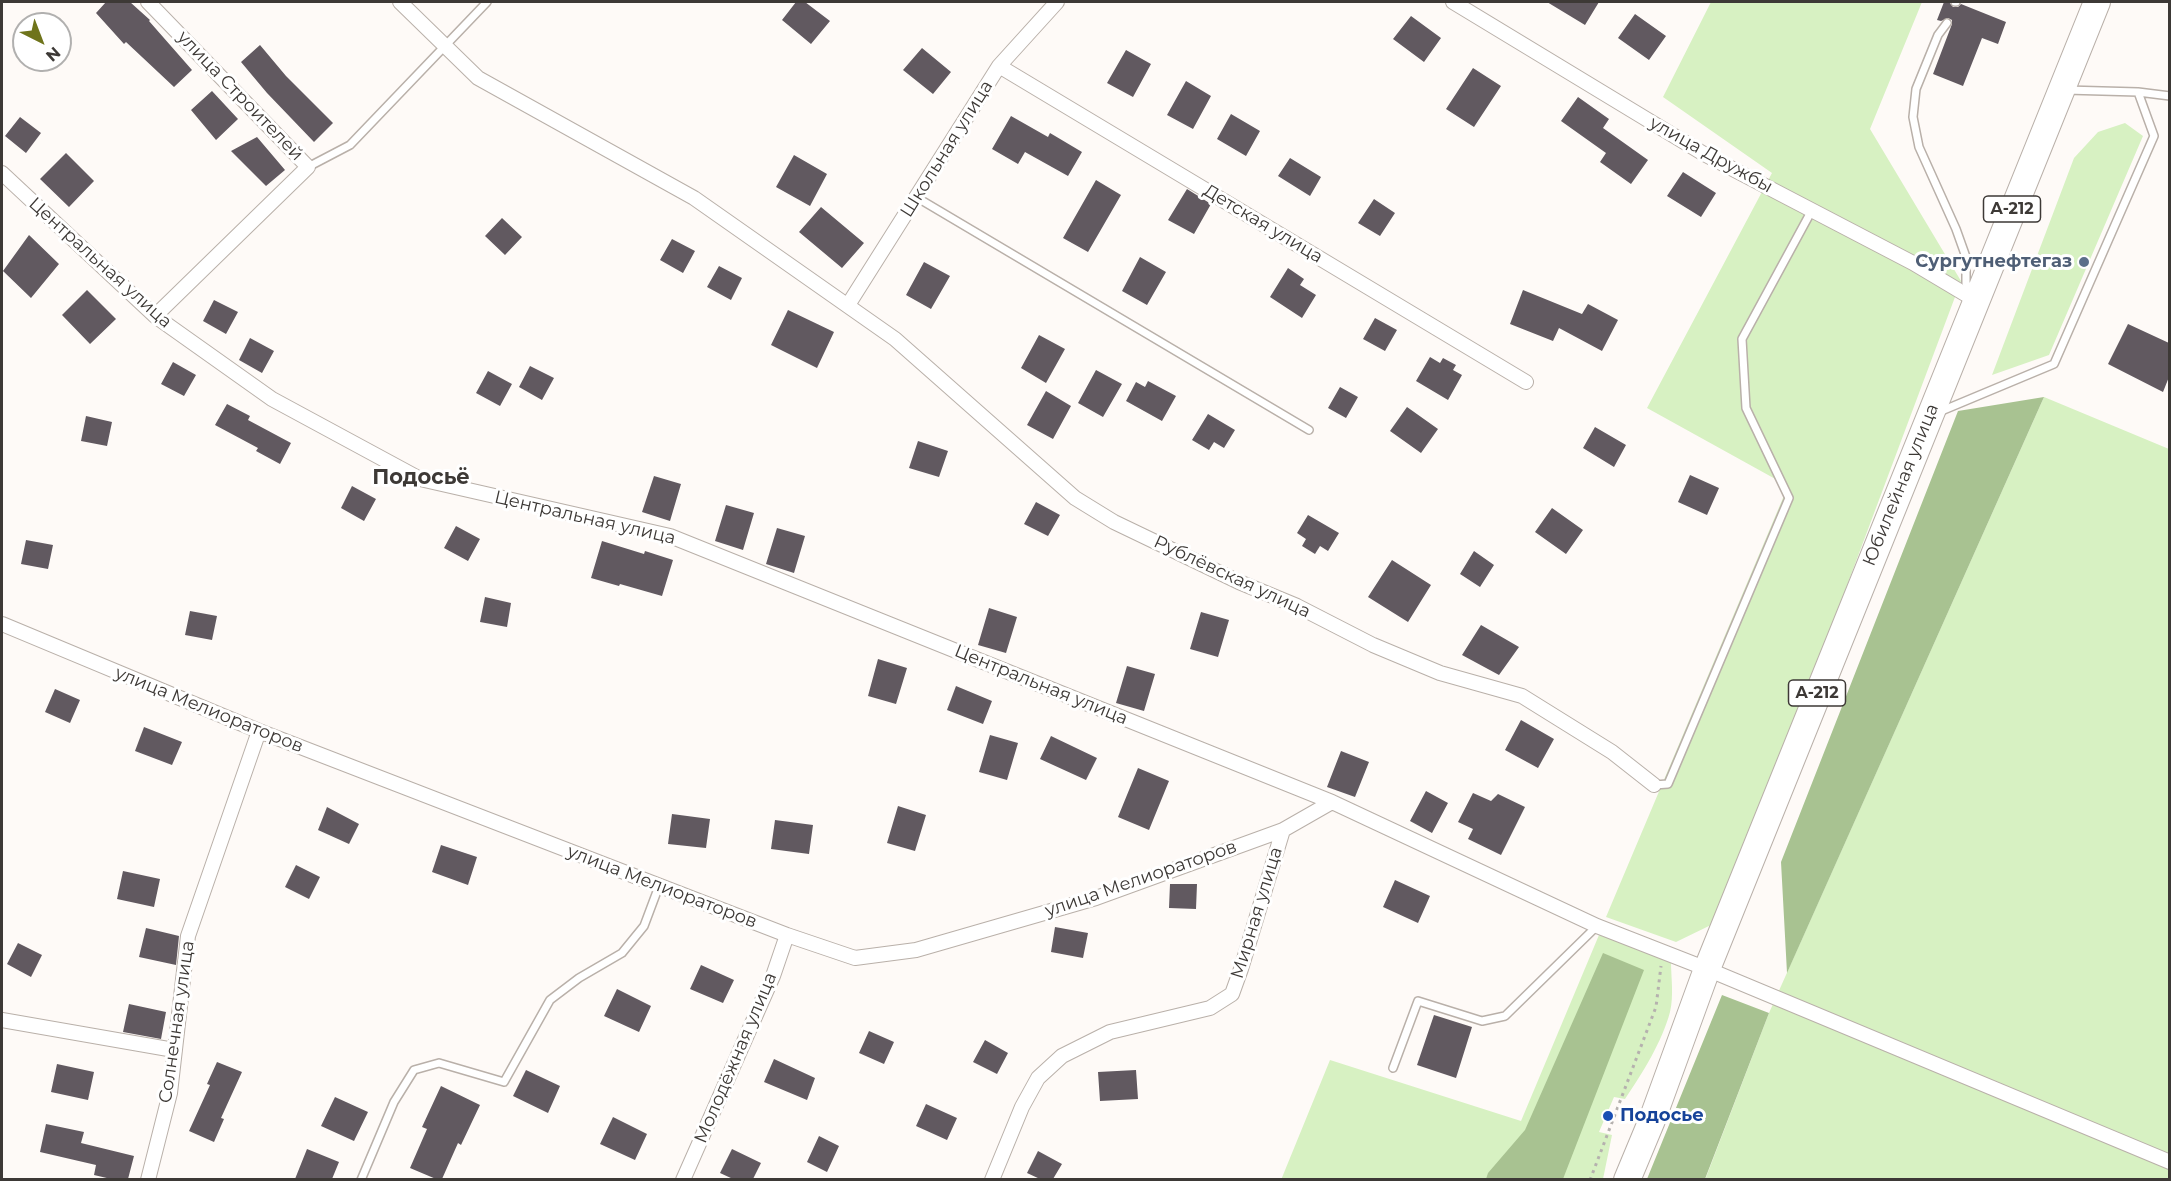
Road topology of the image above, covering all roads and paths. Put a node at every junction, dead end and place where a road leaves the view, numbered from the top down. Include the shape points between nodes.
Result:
1 (148, 2) edge
2 (400, 2) edge
3 (487, 2) edge
4 (1057, 2) edge
5 (1453, 2) edge
6 (2097, 2) edge
7 (1947, 23) dead end
8 (445, 46) junction
9 (999, 66) junction
10 (2061, 89) junction
11 (2138, 92) junction
12 (2169, 96) edge
13 (308, 167) junction
14 (2, 173) edge
15 (916, 197) junction
16 (1812, 210) junction
17 (1975, 300) junction
18 (848, 305) junction
19 (155, 316) junction
20 (1526, 382) dead end
21 (1928, 416) junction
22 (1309, 430) dead end
23 (2, 624) edge
24 (259, 731) junction
25 (1654, 785) joint
26 (1332, 802) junction
27 (1283, 830) junction
28 (659, 886) junction
29 (1597, 926) junction
30 (787, 935) junction
31 (1663, 953) junction
32 (1707, 969) junction
33 (2, 1020) edge
34 (174, 1050) junction
35 (1393, 1068) dead end
36 (2169, 1162) edge
37 (148, 1179) edge
38 (361, 1179) edge
39 (684, 1179) edge
40 (992, 1179) edge
41 (1590, 1179) edge
42 (1627, 1179) edge

1 - 13 street, улица Строителей
2 - 8 street, Рублёвская улица
3 - 8 lane
4 - 9 street, Школьная улица
5 - 16 street, улица Дружбы via 1704,154
6 - 10 highway, Юбилейная улица / А-212
7 - 17 lane via 1938,35 1916,89 1914,117 1919,147 1966,257 1966,282
8 - 13 lane via 350,145
8 - 18 street, Рублёвская улица via 478,78 694,198
9 - 15 street, Школьная улица
9 - 20 street, Детская улица
10 - 11 lane
10 - 17 highway, Юбилейная улица / А-212
11 - 12 lane
11 - 21 lane via 2154,136 2054,364
13 - 19 street, улица Строителей
14 - 19 street, Центральная улица
15 - 18 street, Школьная улица
15 - 22 lane
16 - 17 street, улица Дружбы
16 - 25 lane via 1742,339 1746,408 1789,498 1668,784
17 - 21 highway, Юбилейная улица / А-212
18 - 25 street, Рублёвская улица via 895,339 1075,498 1114,522 1373,645 1440,673 1522,696 1612,752
19 - 26 street, Центральная улица via 272,399 420,479 670,536
21 - 32 highway, Юбилейная улица / А-212
23 - 24 street, улица Мелиораторов
24 - 28 street, улица Мелиораторов
24 - 34 street, Солнечная улица via 188,936
26 - 27 street, улица Мелиораторов
26 - 29 street, Центральная улица
27 - 30 street, улица Мелиораторов via 1096,898 916,950 855,958
27 - 40 street, Мирная улица via 1232,994 1210,1008 1110,1032 1062,1056 1038,1078
28 - 30 street, улица Мелиораторов
28 - 38 lane via 644,926 622,953 549,1000 504,1082 439,1063 414,1070 394,1102
29 - 31 street, Центральная улица
29 - 35 lane via 1505,1016 1482,1021 1418,1001
30 - 39 street, Молодёжная улица via 773,976
31 - 32 street, Центральная улица
31 - 41 path via 1656,1007
32 - 36 street, Центральная улица
32 - 42 highway, А-212
33 - 34 street
34 - 37 street, Солнечная улица via 170,1093

